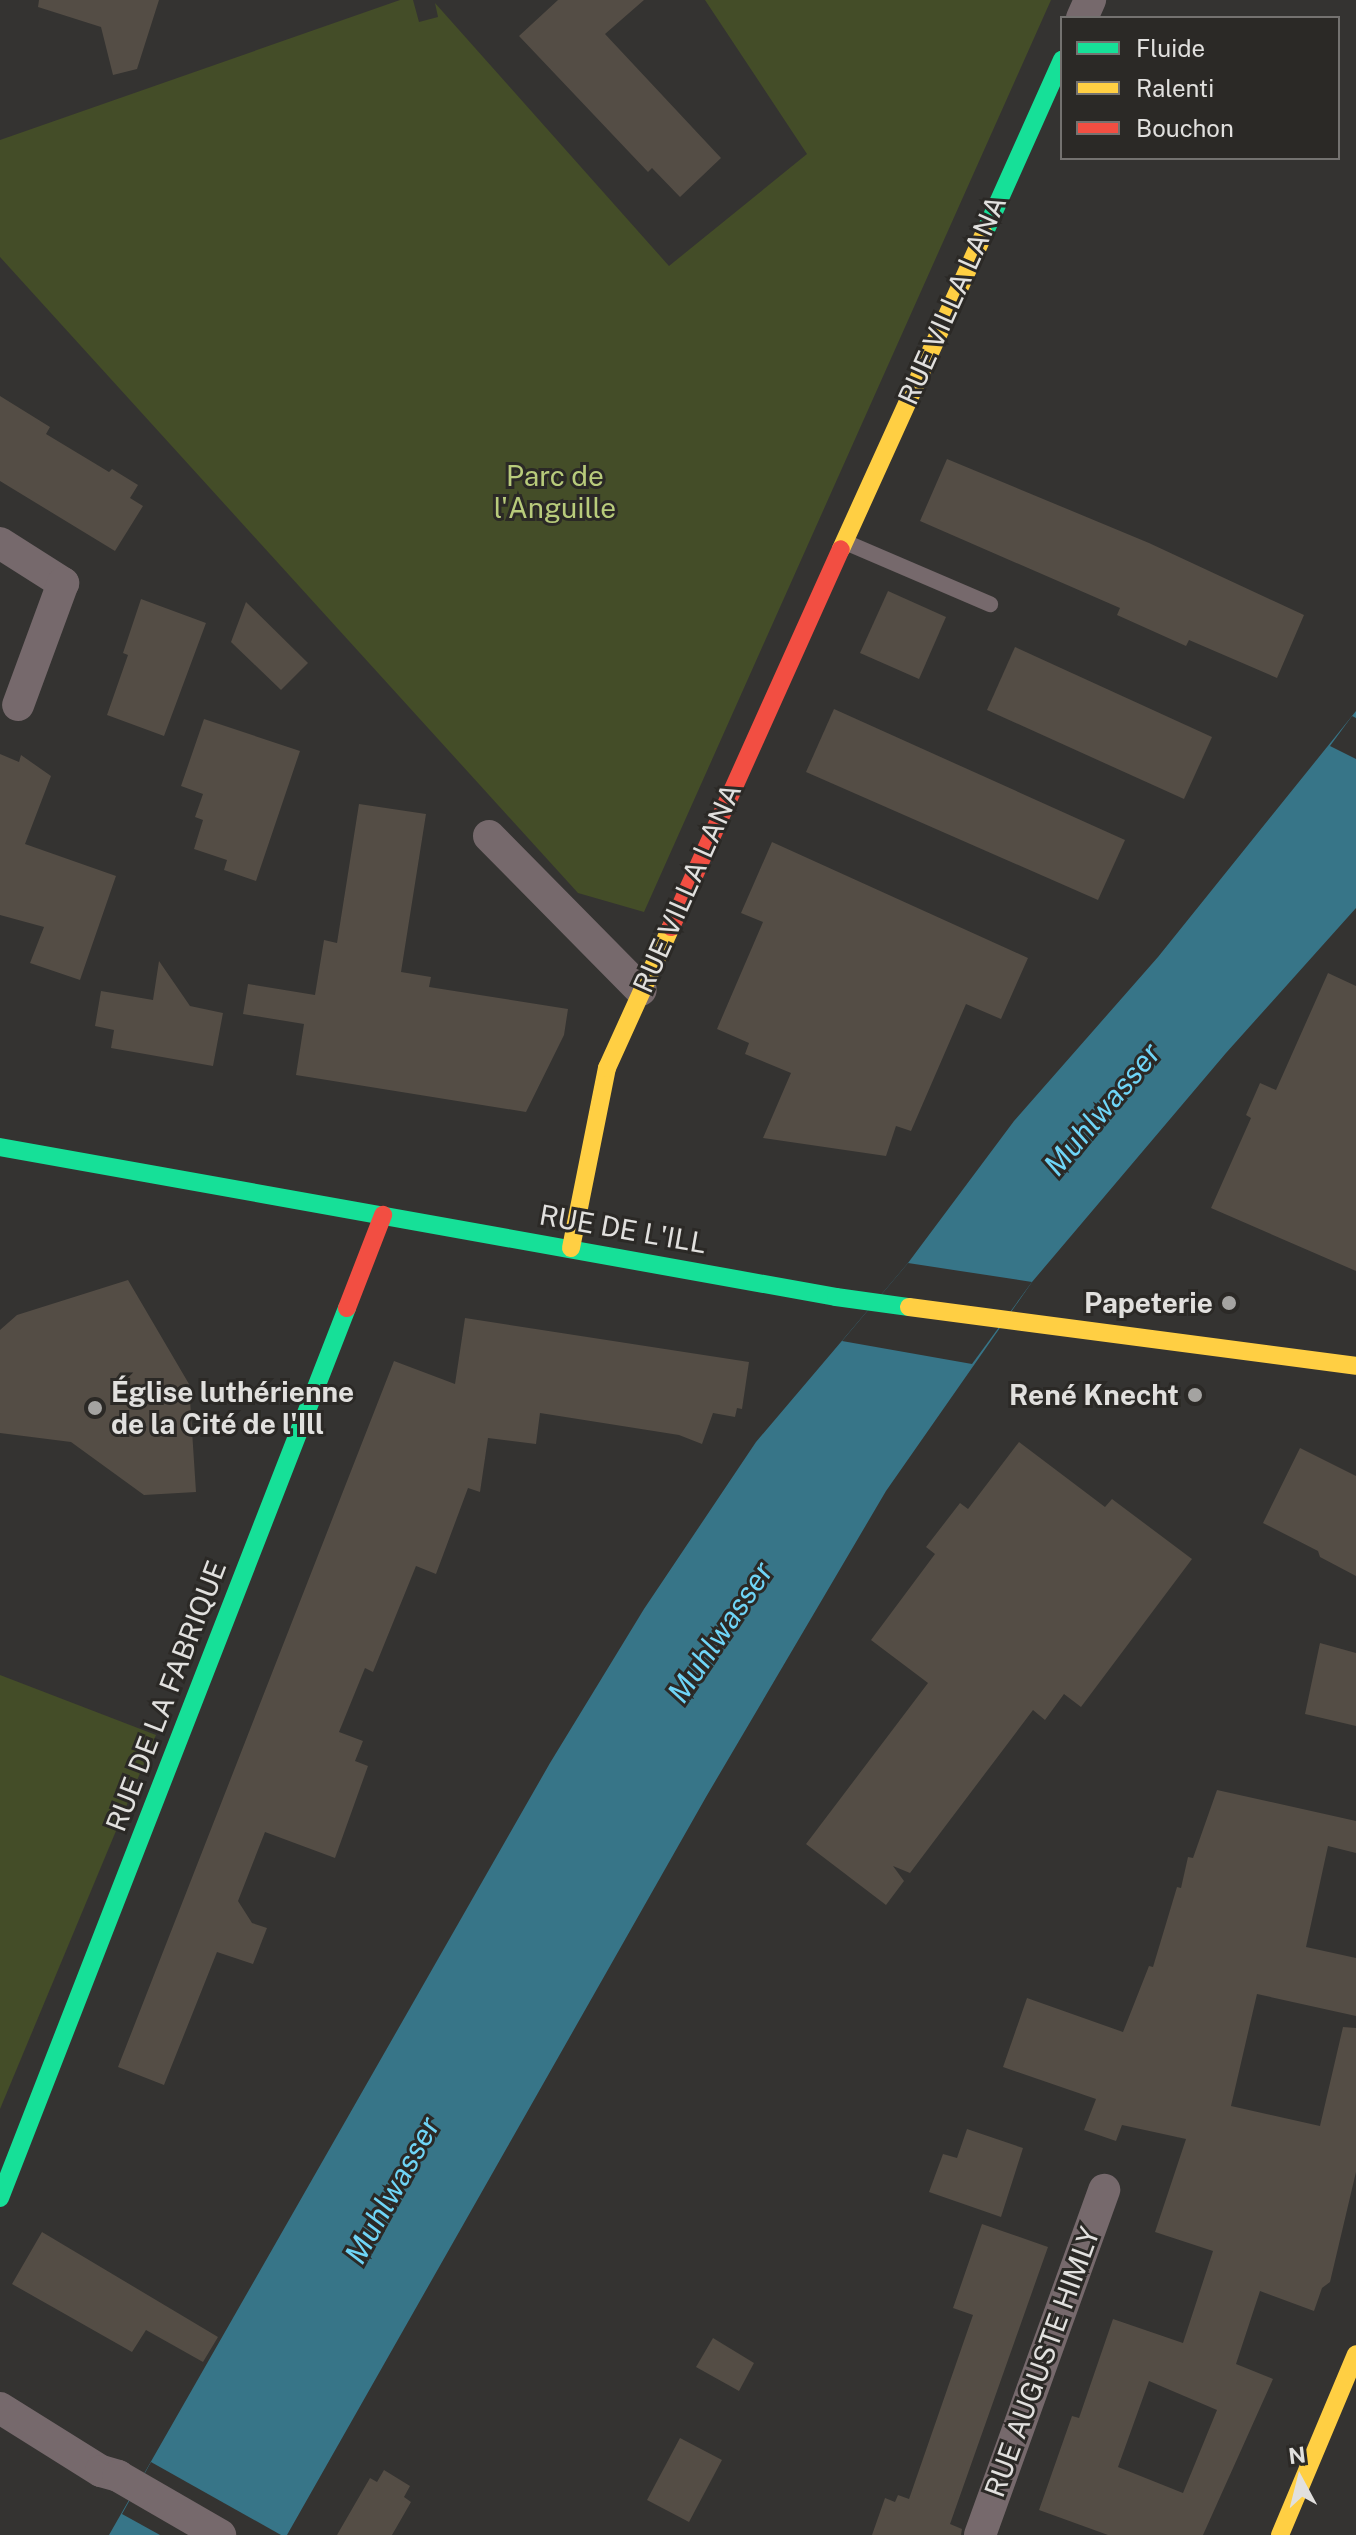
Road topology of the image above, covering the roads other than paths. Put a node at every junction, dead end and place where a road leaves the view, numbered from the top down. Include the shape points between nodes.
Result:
1 (1060, 64) edge
2 (844, 541) junction
3 (0, 543) edge
4 (990, 604) dead end
5 (18, 705) dead end
6 (489, 836) dead end
7 (641, 990) junction
8 (0, 1147) edge
9 (383, 1215) junction
10 (571, 1248) junction
11 (1239, 1351) junction
12 (1356, 1366) edge
13 (1329, 1383) dead end
14 (1104, 2190) dead end
15 (0, 2198) edge
16 (1356, 2354) edge
17 (0, 2408) edge
18 (220, 2535) edge
19 (980, 2535) edge
20 (1280, 2535) edge

1 - 2 street, RUE VILLA LANA
2 - 4 lane
2 - 7 street, RUE VILLA LANA
3 - 5 street via 63,583
6 - 7 street
7 - 10 street, RUE VILLA LANA via 607,1068
8 - 9 street, RUE DE L'ILL
9 - 10 street, RUE DE L'ILL
9 - 15 street, RUE DE LA FABRIQUE
10 - 11 street, RUE DE L'ILL via 836,1297
11 - 12 street, RUE DE L'ILL
11 - 13 street, RUE DE L'ILL
14 - 19 street, RUE AUGUSTE HIMLY
16 - 20 street
17 - 18 street via 101,2471

